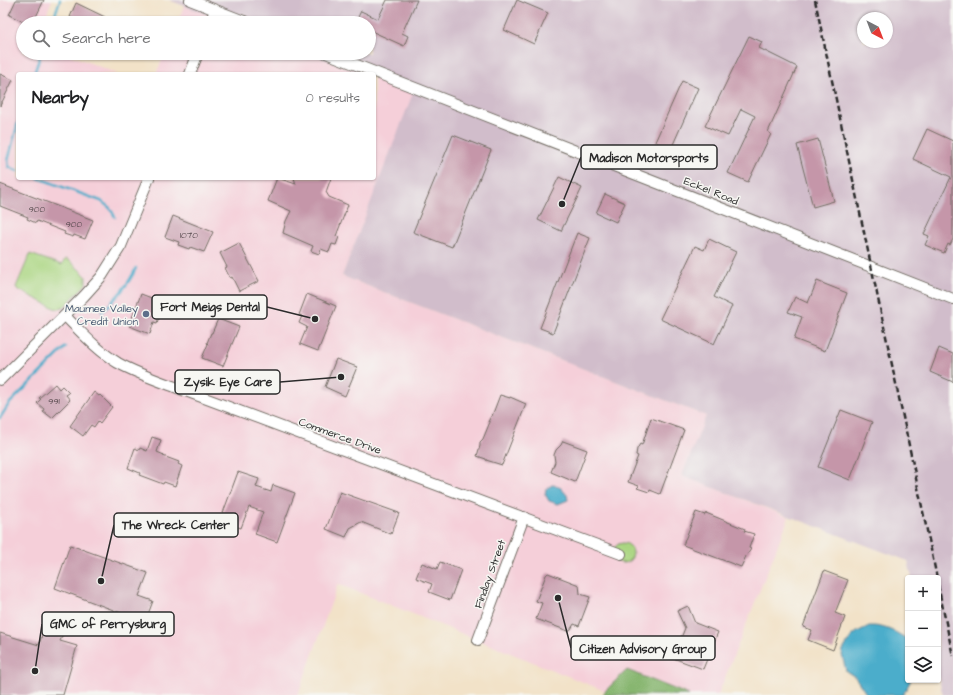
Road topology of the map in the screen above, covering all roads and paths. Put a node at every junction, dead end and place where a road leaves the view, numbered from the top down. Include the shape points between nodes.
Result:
1 (190, 0) edge
2 (215, 10) junction
3 (213, 16) edge
4 (231, 16) edge
5 (195, 60) edge
6 (344, 60) edge
7 (191, 72) edge
8 (374, 72) edge
9 (376, 73) edge
10 (148, 180) edge
11 (953, 299) edge
12 (65, 316) junction
13 (0, 380) edge
14 (524, 517) junction
15 (621, 554) dead end
16 (478, 640) dead end

1 - 2 street
2 - 3 street
2 - 4 street
5 - 7 street
6 - 8 street, Eckel Road
9 - 11 street, Eckel Road
10 - 12 street via 130,228 114,258 102,276
12 - 13 street
12 - 14 street, Commerce Drive via 105,354 130,369
14 - 15 street, Commerce Drive
14 - 16 street, Findlay Street

